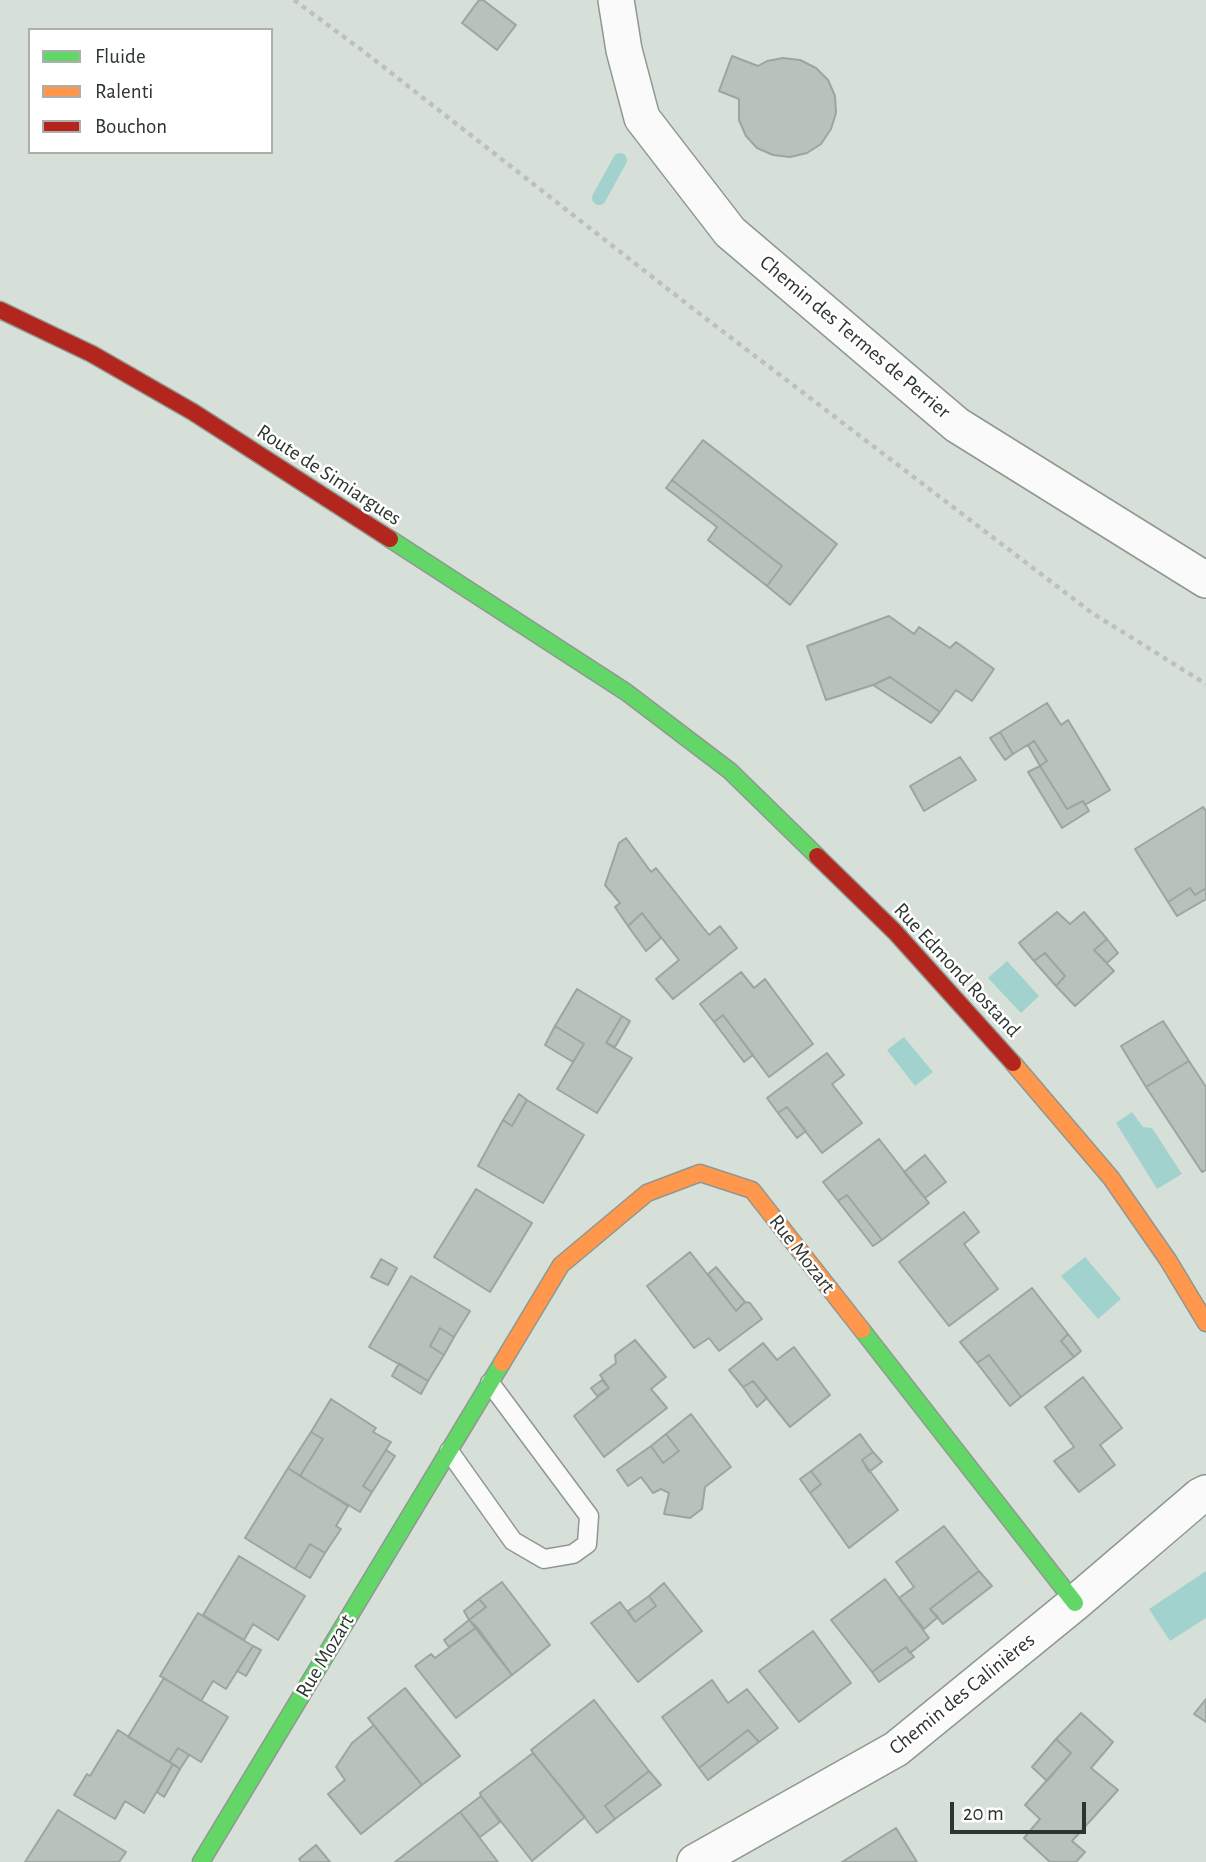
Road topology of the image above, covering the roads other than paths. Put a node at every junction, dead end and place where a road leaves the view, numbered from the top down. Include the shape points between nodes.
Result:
1 (616, 0) edge
2 (0, 310) edge
3 (1206, 580) edge
4 (626, 692) joint
5 (1206, 1323) edge
6 (490, 1382) junction
7 (449, 1451) junction
8 (1206, 1493) edge
9 (1075, 1602) junction
10 (709, 1858) edge
11 (201, 1862) edge

1 - 3 street, Chemin des Termes de Perrier via 642,118 730,232 957,425
2 - 4 street, Route de Simiargues via 92,354 193,412
4 - 5 street, Rue Edmond Rostand via 730,771 895,932 1006,1052 1111,1178
6 - 7 street, Rue Mozart
6 - 7 lane via 589,1516 587,1544 573,1554 544,1559 513,1541
6 - 9 street, Rue Mozart via 561,1265 647,1193 700,1173 752,1190
7 - 11 street, Rue Mozart
8 - 9 street, Chemin des Calinières
9 - 10 street, Chemin des Calinières via 896,1749

